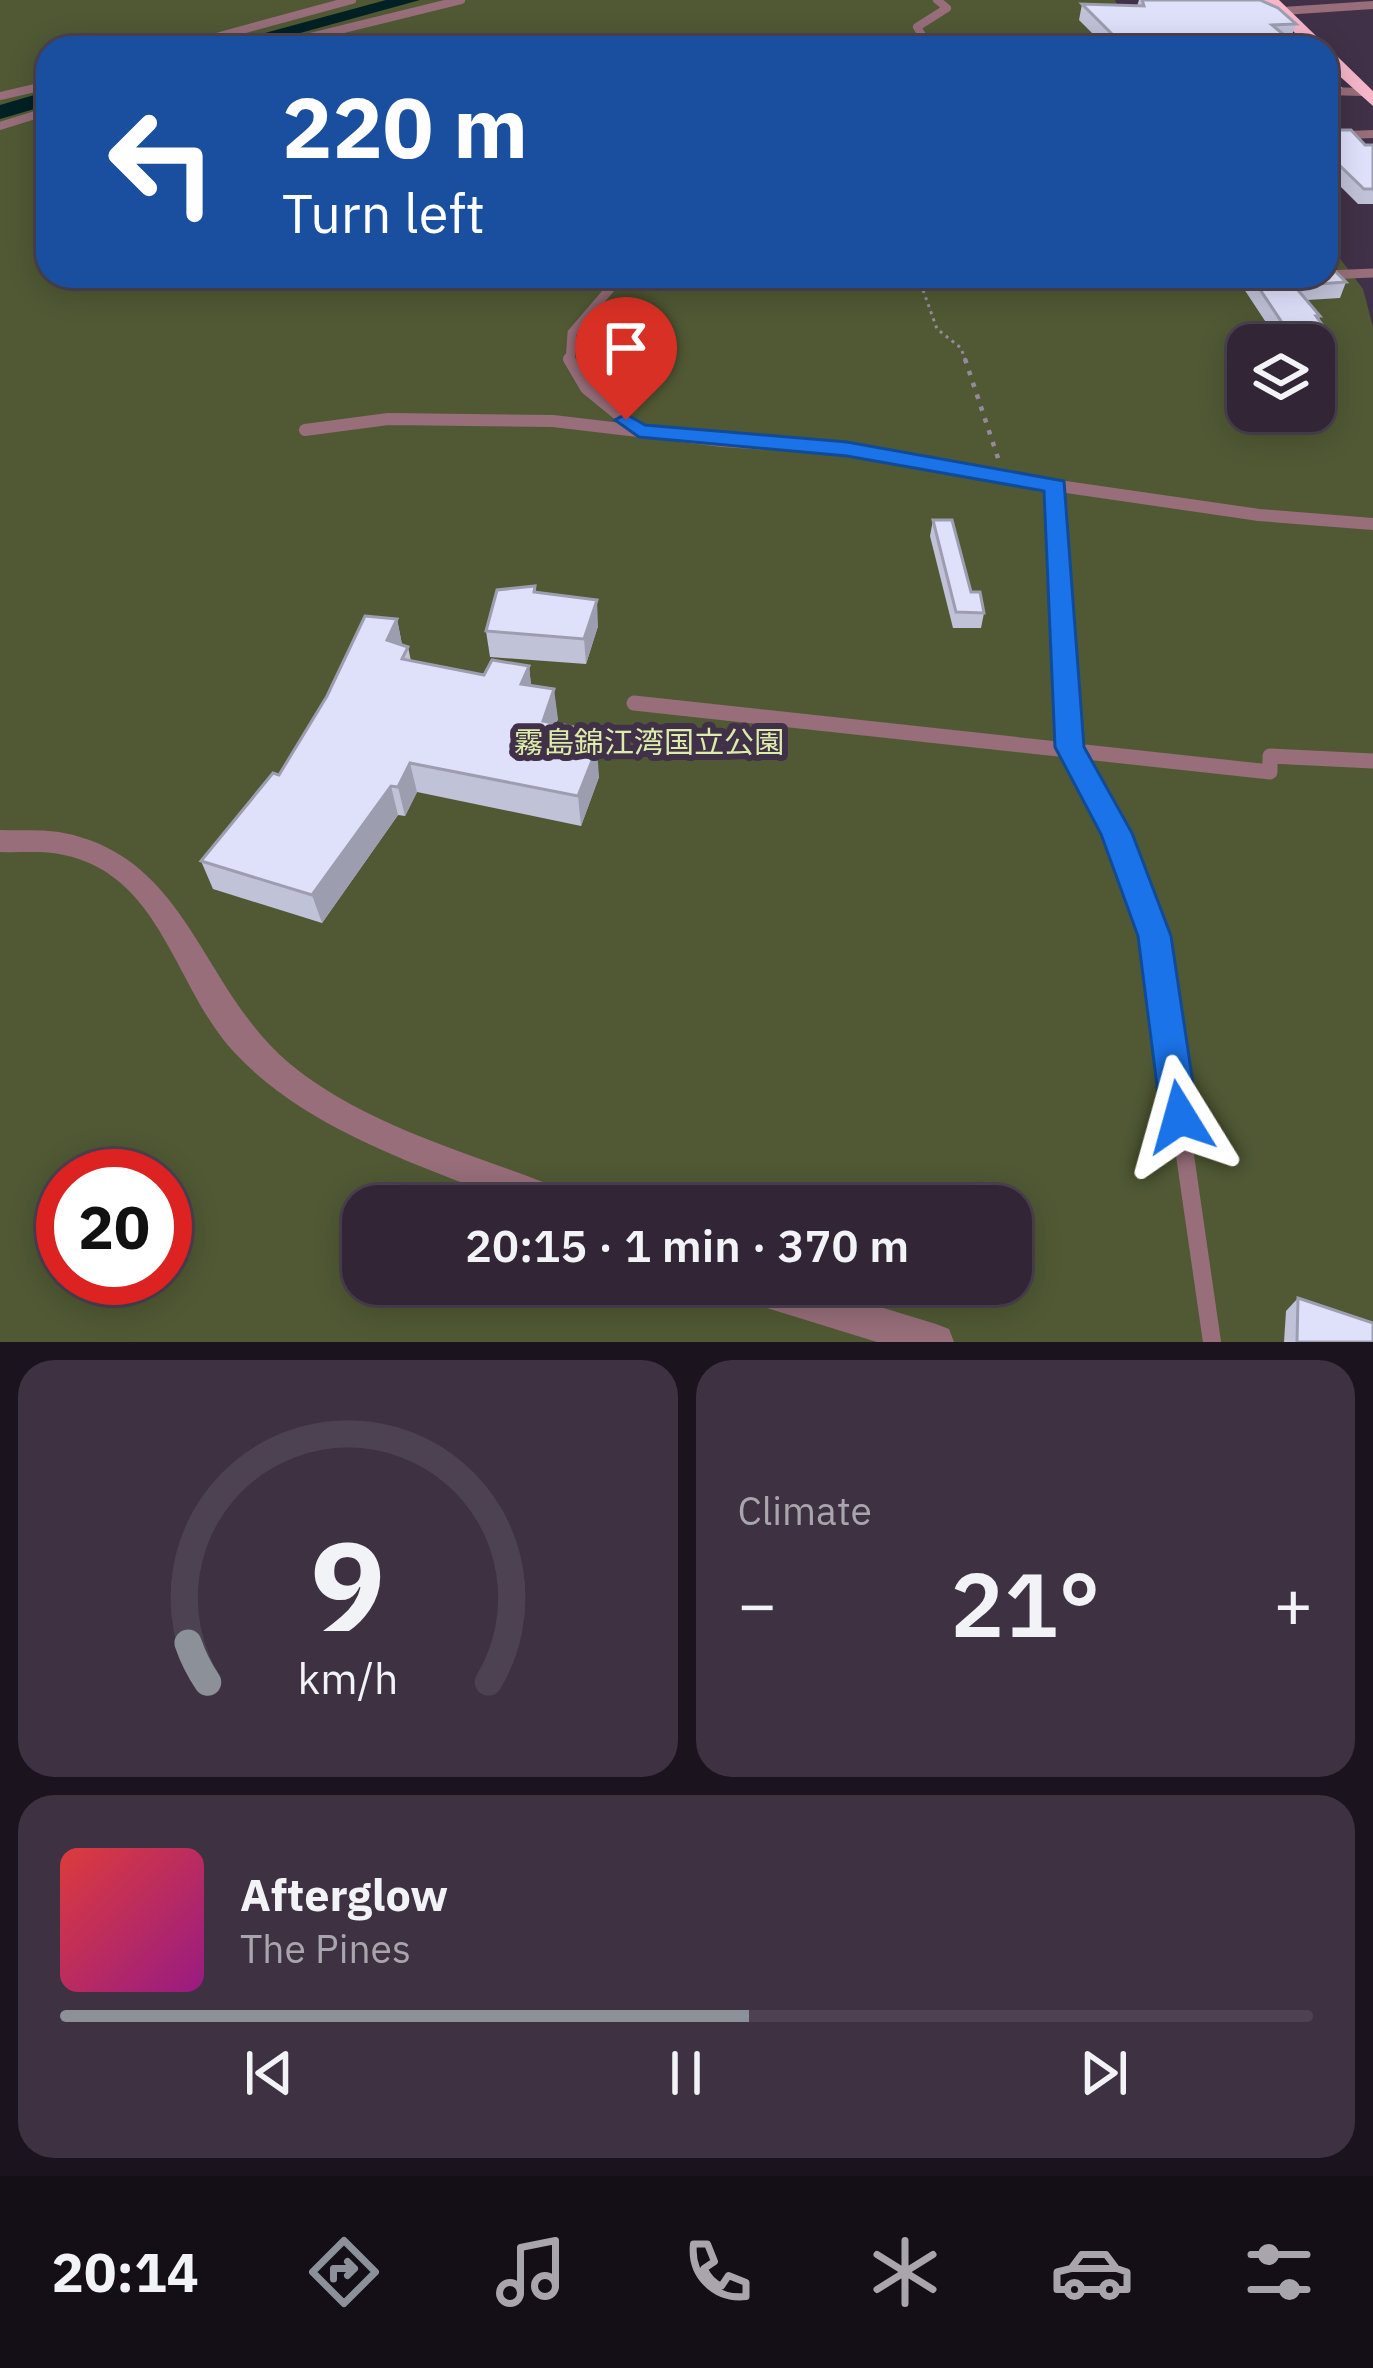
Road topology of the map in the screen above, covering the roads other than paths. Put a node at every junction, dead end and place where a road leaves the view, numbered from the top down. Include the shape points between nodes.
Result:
1 (352, 0) edge
2 (461, 0) edge
3 (937, 0) edge
4 (1373, 5) edge
5 (1274, 9) edge
6 (220, 36) edge
7 (315, 36) edge
8 (923, 36) edge
9 (1306, 36) edge
10 (1338, 66) edge
11 (36, 88) edge
12 (1338, 93) edge
13 (16, 97) dead end
14 (1368, 97) edge
15 (0, 99) edge
16 (36, 115) edge
17 (0, 126) edge
18 (1373, 134) edge
19 (1338, 135) edge
20 (1373, 273) edge
21 (1338, 274) edge
22 (611, 288) edge
23 (304, 430) dead end
24 (639, 431) junction
25 (1055, 486) junction
26 (1373, 524) edge
27 (634, 703) dead end
28 (1070, 747) junction
29 (1373, 761) edge
30 (0, 841) edge
31 (511, 1185) edge
32 (815, 1305) edge
33 (936, 1342) edge
34 (1212, 1342) edge

1 - 6 lane
2 - 7 lane
3 - 8 lane via 947,8 917,26
4 - 5 lane
5 - 9 highway
10 - 14 highway
11 - 15 lane
12 - 14 lane
13 - 15 lane
16 - 17 lane
18 - 19 lane
20 - 21 lane
22 - 24 lane via 573,331 573,370
23 - 24 lane via 388,419
24 - 25 lane via 847,449
25 - 26 lane
25 - 28 lane
27 - 28 lane
28 - 29 lane via 1270,772 1270,756
28 - 34 lane via 1116,833 1154,936
30 - 31 street via 54,840 104,852 150,893 229,1022 276,1073 326,1106
32 - 33 street

